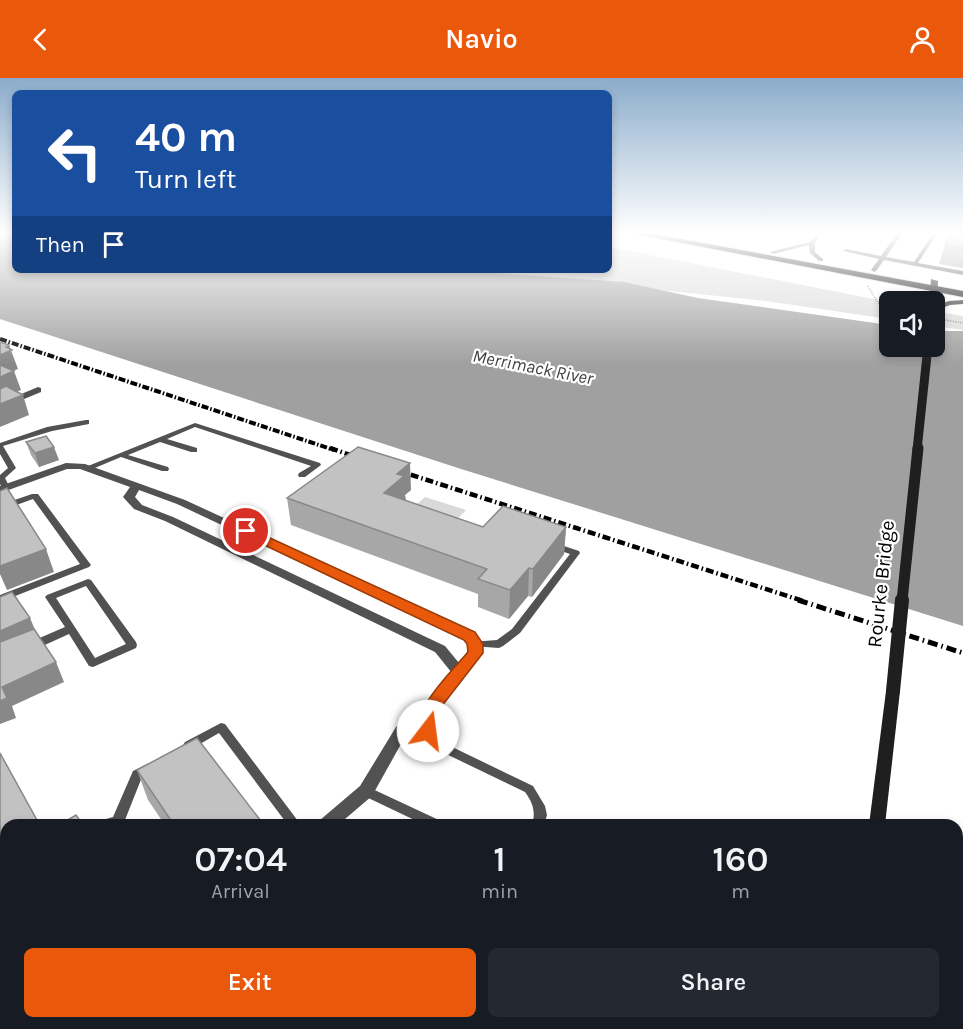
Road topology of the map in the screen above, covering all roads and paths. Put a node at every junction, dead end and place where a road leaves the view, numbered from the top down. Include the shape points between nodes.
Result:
1 (870, 276) edge
2 (888, 276) edge
3 (934, 285) junction
4 (963, 286) edge
5 (934, 291) edge
6 (963, 294) edge
7 (963, 302) edge
8 (879, 304) edge
9 (945, 306) edge
10 (945, 320) edge
11 (963, 323) edge
12 (927, 357) edge
13 (38, 390) dead end
14 (0, 406) edge
15 (86, 422) dead end
16 (160, 439) junction
17 (0, 446) edge
18 (194, 450) dead end
19 (121, 455) junction
20 (87, 468) junction
21 (165, 469) dead end
22 (303, 475) dead end
23 (136, 485) junction
24 (3, 489) edge
25 (0, 508) edge
26 (546, 543) edge
27 (0, 599) edge
28 (70, 629) junction
29 (475, 644) junction
30 (20, 651) edge
31 (460, 673) junction
32 (430, 710) junction
33 (174, 753) edge
34 (156, 764) edge
35 (366, 791) junction
36 (121, 819) edge
37 (290, 819) edge
38 (333, 819) edge
39 (424, 819) edge
40 (540, 819) edge
41 (878, 819) edge

1 - 8 path via 872,296
2 - 3 main road
3 - 4 main road
3 - 5 main road
3 - 6 main road
7 - 9 main road
10 - 11 path
12 - 41 main road, Rourke Bridge, bridge
13 - 14 street
15 - 17 lane
16 - 18 lane
16 - 19 lane
16 - 22 lane via 195,425 317,465
17 - 24 lane via 12,468 1,478
19 - 20 lane
19 - 21 lane
20 - 23 street
20 - 24 street via 66,466
23 - 29 street via 461,631
23 - 31 street via 129,496 138,507 440,649
25 - 27 lane via 35,496 86,565
26 - 29 lane via 576,553 516,631 499,644
28 - 28 lane via 93,663 132,645 87,582 50,597
28 - 30 lane
29 - 31 street via 475,653
31 - 32 street
32 - 35 street via 401,731
32 - 40 lane via 428,731 444,748 529,789 538,802
33 - 37 lane via 221,727
34 - 36 lane via 137,774
35 - 38 street
35 - 39 lane

